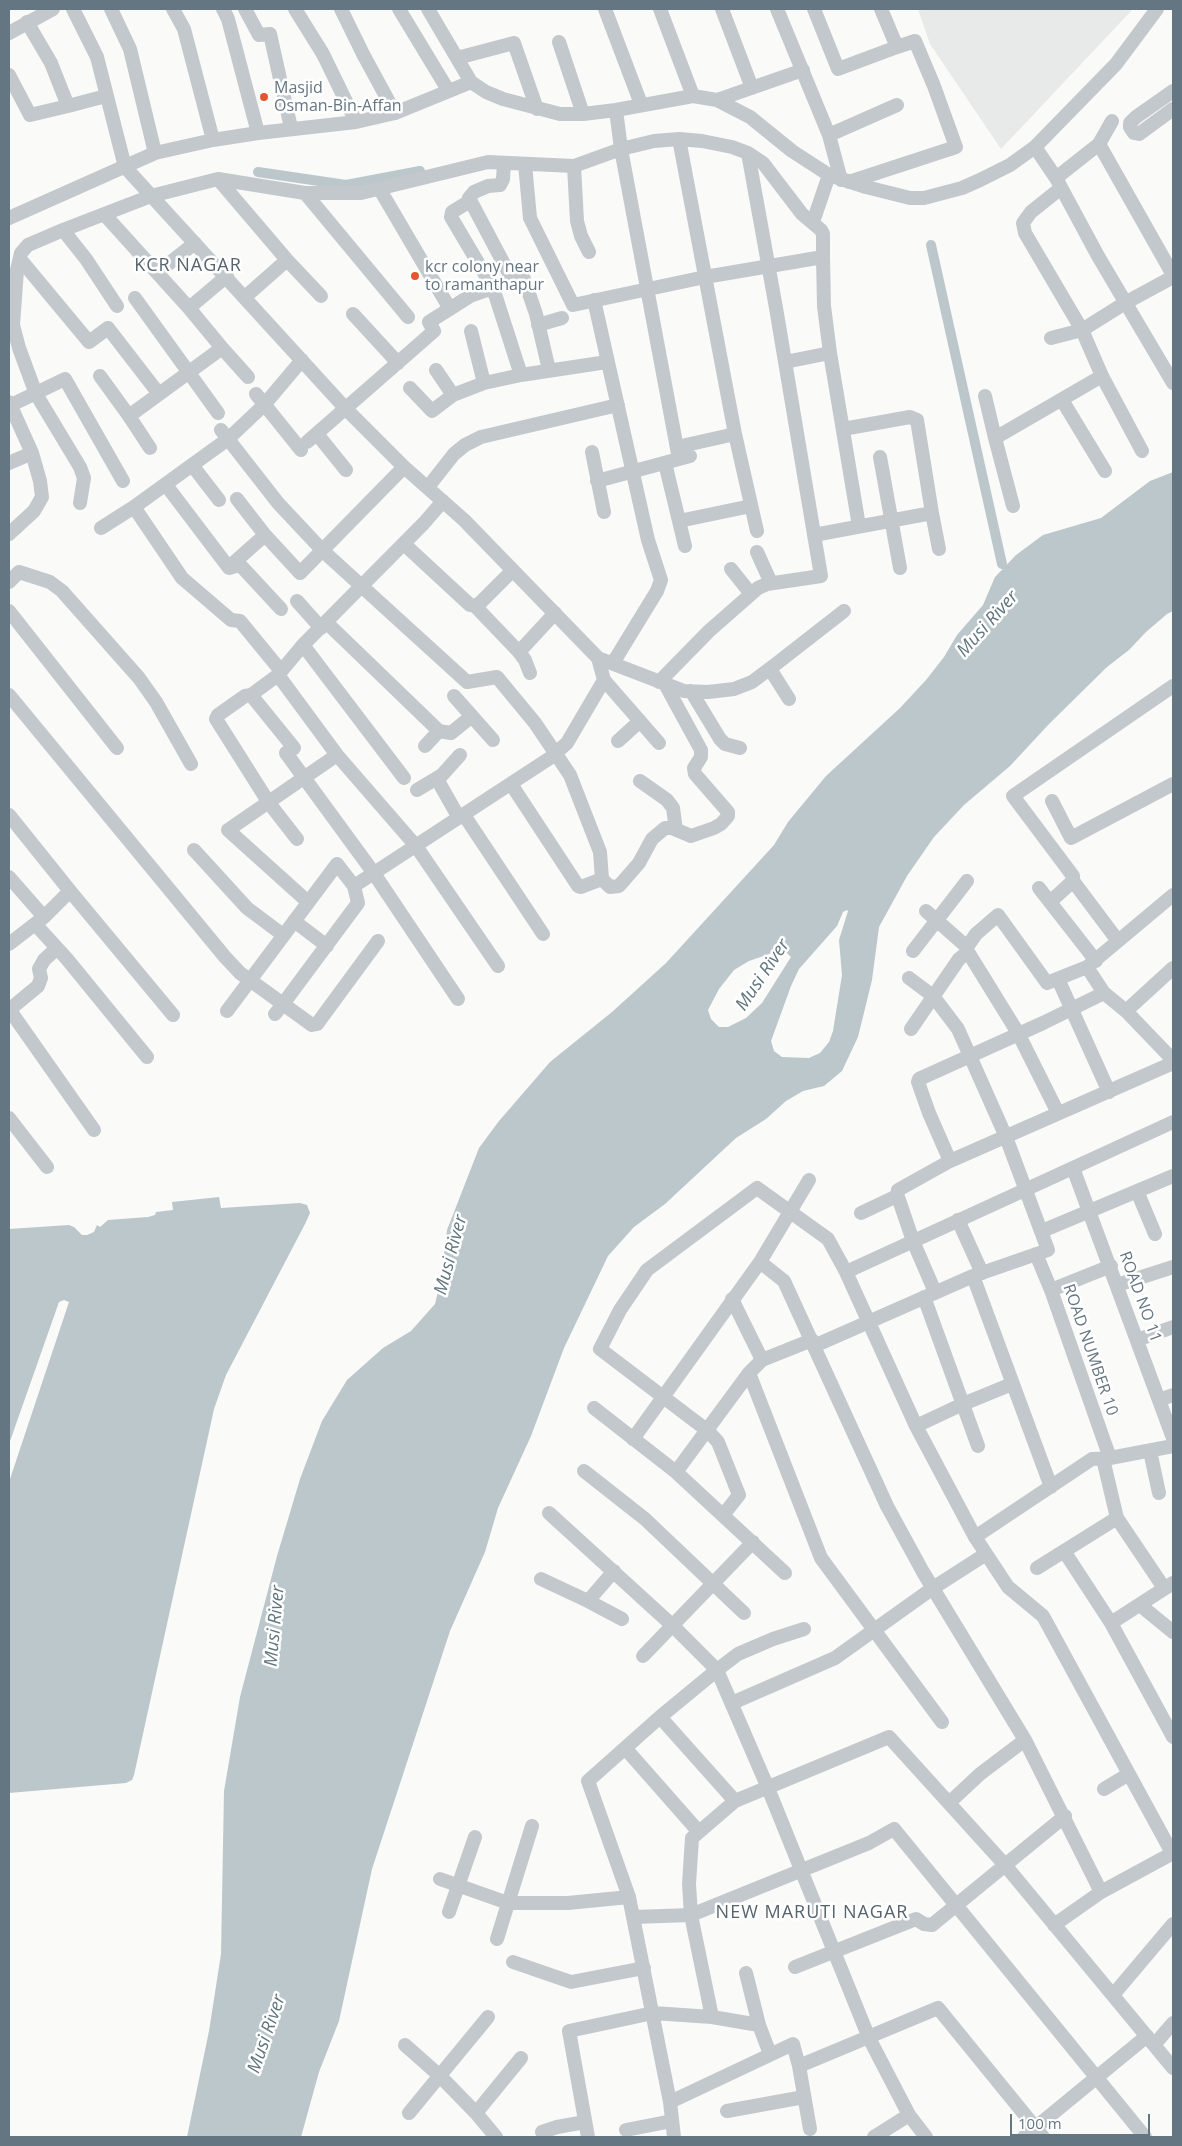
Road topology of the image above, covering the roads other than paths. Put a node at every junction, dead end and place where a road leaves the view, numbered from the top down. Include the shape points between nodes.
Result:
1 (53, 9) edge
2 (73, 9) edge
3 (111, 9) edge
4 (173, 9) edge
5 (223, 9) edge
6 (246, 9) edge
7 (295, 9) edge
8 (342, 9) edge
9 (399, 9) edge
10 (605, 9) edge
11 (660, 9) edge
12 (722, 9) edge
13 (777, 9) edge
14 (814, 9) edge
15 (881, 9) edge
16 (1157, 9) edge
17 (432, 10) edge
18 (31, 16) edge
19 (9, 32) edge
20 (559, 42) dead end
21 (897, 47) junction
22 (458, 58) junction
23 (803, 70) junction
24 (9, 75) edge
25 (471, 82) junction
26 (752, 88) junction
27 (448, 90) junction
28 (1173, 92) edge
29 (106, 96) junction
30 (693, 96) junction
31 (717, 100) junction
32 (641, 104) junction
33 (897, 105) dead end
34 (68, 106) junction
35 (537, 109) junction
36 (616, 110) junction
37 (1173, 110) edge
38 (394, 113) junction
39 (583, 114) junction
40 (1112, 121) dead end
41 (356, 122) junction
42 (291, 128) junction
43 (258, 132) junction
44 (829, 135) junction
45 (679, 139) junction
46 (213, 140) junction
47 (1099, 144) junction
48 (620, 145) junction
49 (1038, 151) junction
50 (155, 153) junction
51 (748, 153) junction
52 (504, 163) junction
53 (526, 164) junction
54 (574, 166) junction
55 (129, 170) junction
56 (218, 179) junction
57 (840, 179) junction
58 (1057, 180) junction
59 (379, 188) junction
60 (148, 192) junction
61 (304, 193) junction
62 (470, 201) junction
63 (104, 214) junction
64 (9, 218) edge
65 (814, 219) junction
66 (485, 229) junction
67 (63, 230) junction
68 (464, 241) junction
69 (195, 243) junction
70 (589, 252) dead end
71 (823, 257) junction
72 (20, 259) junction
73 (287, 260) junction
74 (768, 265) junction
75 (157, 273) junction
76 (227, 276) junction
77 (1173, 276) edge
78 (705, 277) junction
79 (513, 282) junction
80 (492, 288) junction
81 (647, 289) junction
82 (320, 296) dead end
83 (245, 297) junction
84 (135, 298) dead end
85 (594, 300) junction
86 (1125, 303) junction
87 (118, 306) dead end
88 (189, 308) junction
89 (450, 308) junction
90 (353, 314) dead end
91 (408, 317) dead end
92 (562, 318) dead end
93 (538, 324) junction
94 (471, 330) dead end
95 (1082, 330) junction
96 (1051, 338) dead end
97 (222, 348) junction
98 (830, 353) junction
99 (302, 360) junction
100 (607, 362) junction
101 (786, 362) junction
102 (398, 363) junction
103 (436, 370) dead end
104 (549, 370) junction
105 (188, 373) junction
106 (521, 375) junction
107 (100, 376) dead end
108 (1102, 376) junction
109 (248, 377) dead end
110 (1173, 382) edge
111 (484, 383) junction
112 (410, 388) dead end
113 (159, 394) junction
114 (453, 395) junction
115 (985, 396) dead end
116 (260, 399) junction
117 (1062, 400) junction
118 (19, 401) edge
119 (618, 405) junction
120 (346, 408) junction
121 (218, 413) dead end
122 (129, 416) junction
123 (843, 429) junction
124 (224, 434) junction
125 (736, 434) junction
126 (995, 438) junction
127 (308, 442) junction
128 (150, 448) dead end
129 (1142, 451) dead end
130 (592, 452) dead end
131 (32, 454) junction
132 (682, 454) junction
133 (880, 457) dead end
134 (9, 463) edge
135 (664, 463) junction
136 (192, 465) junction
137 (404, 467) junction
138 (346, 470) dead end
139 (1105, 471) dead end
140 (634, 472) junction
141 (123, 481) dead end
142 (598, 481) junction
143 (166, 485) junction
144 (428, 487) junction
145 (237, 499) dead end
146 (219, 500) dead end
147 (443, 501) junction
148 (80, 503) dead end
149 (751, 506) junction
150 (1013, 506) dead end
151 (134, 507) junction
152 (604, 512) dead end
153 (932, 513) junction
154 (679, 521) junction
155 (891, 521) junction
156 (859, 526) junction
157 (101, 528) dead end
158 (757, 531) dead end
159 (9, 534) edge
160 (266, 535) junction
161 (814, 535) junction
162 (404, 544) junction
163 (685, 546) dead end
164 (939, 548) dead end
165 (323, 551) junction
166 (757, 552) dead end
167 (229, 568) junction
168 (900, 568) dead end
169 (731, 569) dead end
170 (513, 570) junction
171 (9, 582) edge
172 (771, 583) junction
173 (362, 586) junction
174 (751, 594) junction
175 (297, 601) dead end
176 (475, 606) junction
177 (281, 609) dead end
178 (9, 611) edge
179 (844, 611) dead end
180 (555, 613) junction
181 (324, 625) junction
182 (303, 645) junction
183 (519, 652) junction
184 (598, 658) junction
185 (613, 663) junction
186 (770, 669) junction
187 (279, 673) junction
188 (530, 673) dead end
189 (604, 680) junction
190 (662, 683) junction
191 (1173, 686) edge
192 (690, 691) junction
193 (9, 695) edge
194 (251, 695) junction
195 (454, 696) dead end
196 (789, 699) dead end
197 (472, 716) junction
198 (640, 721) junction
199 (439, 731) junction
200 (493, 740) dead end
201 (618, 741) dead end
202 (659, 743) dead end
203 (425, 746) dead end
204 (117, 748) dead end
205 (740, 748) dead end
206 (555, 753) junction
207 (337, 755) junction
208 (460, 755) dead end
209 (191, 764) dead end
210 (404, 778) dead end
211 (305, 779) junction
212 (437, 779) junction
213 (640, 782) dead end
214 (511, 784) junction
215 (1173, 784) edge
216 (417, 790) dead end
217 (1052, 801) dead end
218 (269, 802) junction
219 (9, 814) edge
220 (461, 816) junction
221 (676, 830) junction
222 (297, 839) dead end
223 (416, 846) junction
224 (194, 850) dead end
225 (373, 872) junction
226 (9, 877) edge
227 (602, 879) junction
228 (967, 882) dead end
229 (1073, 882) junction
230 (354, 886) junction
231 (1039, 888) dead end
232 (70, 891) junction
233 (1173, 895) edge
234 (308, 902) junction
235 (1050, 902) junction
236 (932, 916) junction
237 (40, 921) junction
238 (294, 921) junction
239 (543, 934) dead end
240 (283, 935) junction
241 (378, 941) dead end
242 (1118, 941) junction
243 (9, 944) edge
244 (327, 946) junction
245 (57, 948) junction
246 (967, 950) junction
247 (913, 951) dead end
248 (1092, 964) junction
249 (498, 966) dead end
250 (1173, 968) edge
251 (909, 978) dead end
252 (1058, 979) junction
253 (250, 980) junction
254 (1104, 993) junction
255 (933, 996) junction
256 (458, 999) dead end
257 (279, 1009) junction
258 (1072, 1009) junction
259 (9, 1010) edge
260 (227, 1011) dead end
261 (1126, 1011) junction
262 (173, 1015) dead end
263 (912, 1029) dead end
264 (1018, 1034) junction
265 (970, 1056) junction
266 (147, 1057) dead end
267 (1173, 1060) edge
268 (1109, 1092) junction
269 (1058, 1113) junction
270 (9, 1118) edge
271 (1173, 1122) edge
272 (94, 1130) dead end
273 (1006, 1137) junction
274 (950, 1161) junction
275 (47, 1167) dead end
276 (1073, 1168) junction
277 (1173, 1176) edge
278 (809, 1180) dead end
279 (1026, 1188) junction
280 (1137, 1191) junction
281 (898, 1196) junction
282 (1090, 1211) junction
283 (861, 1213) dead end
284 (791, 1214) junction
285 (958, 1220) junction
286 (1042, 1231) junction
287 (1155, 1234) dead end
288 (913, 1241) junction
289 (1036, 1254) junction
290 (760, 1262) junction
291 (1111, 1266) junction
292 (1173, 1267) edge
293 (846, 1272) junction
294 (977, 1275) junction
295 (1117, 1285) junction
296 (1051, 1290) junction
297 (929, 1295) junction
298 (732, 1299) junction
299 (869, 1320) junction
300 (1173, 1327) edge
301 (1137, 1340) junction
302 (813, 1343) junction
303 (762, 1360) junction
304 (749, 1373) junction
305 (1012, 1384) junction
306 (1173, 1395) edge
307 (664, 1397) junction
308 (1159, 1400) junction
309 (962, 1404) junction
310 (594, 1408) dead end
311 (916, 1426) junction
312 (708, 1430) junction
313 (1173, 1438) edge
314 (633, 1439) junction
315 (978, 1446) dead end
316 (1173, 1446) edge
317 (1150, 1451) junction
318 (1106, 1459) junction
319 (584, 1471) dead end
320 (676, 1472) junction
321 (1051, 1487) junction
322 (1158, 1492) dead end
323 (549, 1513) dead end
324 (724, 1514) junction
325 (1117, 1518) junction
326 (975, 1537) junction
327 (754, 1542) junction
328 (1064, 1551) junction
329 (986, 1554) junction
330 (1037, 1568) dead end
331 (614, 1571) junction
332 (785, 1573) dead end
333 (541, 1579) dead end
334 (714, 1583) junction
335 (1169, 1585) edge
336 (933, 1588) junction
337 (588, 1601) junction
338 (1140, 1605) junction
339 (744, 1613) dead end
340 (622, 1619) dead end
341 (1111, 1623) junction
342 (673, 1626) junction
343 (804, 1629) dead end
344 (876, 1630) junction
345 (1173, 1632) edge
346 (643, 1656) dead end
347 (716, 1670) junction
348 (732, 1703) junction
349 (660, 1717) junction
350 (942, 1722) dead end
351 (1173, 1737) edge
352 (1025, 1740) junction
353 (625, 1748) junction
354 (1129, 1774) junction
355 (768, 1788) junction
356 (1104, 1789) dead end
357 (735, 1801) junction
358 (950, 1802) junction
359 (1065, 1816) junction
360 (532, 1826) dead end
361 (699, 1832) junction
362 (476, 1837) dead end
363 (1173, 1853) edge
364 (1005, 1865) junction
365 (801, 1870) junction
366 (440, 1879) dead end
367 (459, 1885) junction
368 (1101, 1892) junction
369 (629, 1897) junction
370 (508, 1903) junction
371 (955, 1907) junction
372 (449, 1912) dead end
373 (691, 1915) junction
374 (633, 1917) junction
375 (1173, 1924) edge
376 (1054, 1925) junction
377 (497, 1939) dead end
378 (834, 1952) junction
379 (513, 1962) dead end
380 (795, 1967) dead end
381 (644, 1968) junction
382 (746, 1973) dead end
383 (1113, 1995) junction
384 (652, 2013) junction
385 (488, 2017) dead end
386 (712, 2017) junction
387 (1173, 2023) edge
388 (760, 2025) junction
389 (869, 2038) junction
390 (1150, 2040) junction
391 (405, 2045) dead end
392 (770, 2054) junction
393 (522, 2058) dead end
394 (799, 2066) junction
395 (1173, 2068) edge
396 (440, 2076) junction
397 (1095, 2077) junction
398 (804, 2097) junction
399 (670, 2102) junction
400 (726, 2111) dead end
401 (409, 2113) dead end
402 (476, 2113) junction
403 (908, 2116) junction
404 (672, 2120) junction
405 (585, 2122) junction
406 (810, 2128) dead end
407 (626, 2130) dead end
408 (542, 2132) dead end
409 (1039, 2133) edge
410 (495, 2137) edge
411 (588, 2137) edge
412 (674, 2137) edge
413 (874, 2137) edge
414 (926, 2137) edge
415 (1024, 2137) edge
416 (1145, 2137) edge

1 - 18 street
2 - 29 street via 97,57
3 - 50 street via 130,49
4 - 46 street via 184,29
5 - 43 street
6 - 42 street via 259,35 270,34
7 - 41 street via 323,54
8 - 38 street
9 - 27 street
10 - 32 street
11 - 30 street
12 - 26 street
13 - 23 street
14 - 21 street via 838,69
15 - 21 street
16 - 49 street via 1116,64
17 - 22 street
18 - 19 street
18 - 34 street
20 - 39 street
21 - 57 street via 915,41 956,147
22 - 25 street
22 - 35 street via 514,43
23 - 26 street
23 - 44 street
24 - 34 street via 30,115
25 - 27 street
25 - 35 street via 503,99
26 - 31 street
27 - 38 street
28 - 37 street via 1136,118 1130,127 1139,134
29 - 34 street
29 - 55 street
30 - 31 street
30 - 32 street
31 - 57 street via 750,117 792,151
32 - 36 street
33 - 44 street
35 - 39 street
36 - 39 street
36 - 48 street
38 - 41 street
40 - 47 street
41 - 42 street
42 - 43 street
43 - 46 street
44 - 57 street
45 - 48 street
45 - 51 street via 702,140
45 - 78 street
46 - 50 street
47 - 58 street
47 - 77 street
48 - 54 street
48 - 81 street
49 - 57 street via 962,188 924,198 910,198
49 - 58 street
50 - 55 street
51 - 65 street via 768,167 796,208
51 - 74 street
52 - 53 street
52 - 59 street via 488,162 462,167
52 - 62 street via 500,185 474,192 469,196
53 - 54 street
53 - 85 street via 530,218 573,305
54 - 70 street via 577,221 580,236
55 - 60 street
55 - 64 street
56 - 60 street
56 - 61 street
56 - 73 street
57 - 65 street via 821,199
58 - 86 street
58 - 95 street via 1027,215 1023,228
59 - 61 street via 361,193
59 - 89 street
60 - 63 street
60 - 69 street
61 - 91 street
62 - 66 street
62 - 68 street via 451,214
63 - 67 street
63 - 75 street
65 - 71 street via 823,234
66 - 68 street
66 - 79 street
67 - 72 street via 28,246
67 - 87 street
68 - 80 street
69 - 75 street
69 - 76 street
71 - 74 street
71 - 98 street via 824,306
72 - 113 street via 89,342 108,328
72 - 118 street via 14,291 13,325
73 - 82 street
73 - 83 street
74 - 78 street
74 - 101 street
75 - 88 street
76 - 83 street
76 - 88 street
77 - 86 street
78 - 81 street
78 - 125 street
79 - 80 street
79 - 93 street via 524,279
80 - 89 street
80 - 106 street
81 - 85 street
81 - 132 street
83 - 99 street
84 - 105 street
85 - 100 street
86 - 95 street
86 - 110 street
88 - 97 street
89 - 102 street via 429,322 434,331
90 - 102 street
92 - 93 street
93 - 104 street
94 - 111 street
95 - 96 street
95 - 108 street
97 - 105 street
97 - 109 street
98 - 101 street
98 - 123 street
99 - 116 street
99 - 120 street
100 - 104 street
100 - 119 street
101 - 161 street
102 - 120 street
103 - 114 street
104 - 106 street
105 - 113 street
105 - 121 street
106 - 111 street
107 - 122 street
108 - 117 street
108 - 129 street
111 - 114 street
112 - 114 street via 432,410
113 - 122 street
115 - 126 street
116 - 124 street
116 - 127 street
117 - 126 street
117 - 139 street
118 - 131 street
118 - 141 street via 65,379
118 - 148 street via 80,467 84,478
119 - 140 street
119 - 144 street via 482,437 464,445 454,454
120 - 127 street
120 - 137 street
122 - 128 street
123 - 153 street via 910,416 917,420
123 - 156 street
124 - 136 street
124 - 165 street via 278,503
125 - 132 street
125 - 149 street
126 - 150 street
127 - 138 street
130 - 142 street
131 - 134 street
131 - 159 street via 42,497 34,511
132 - 135 street
133 - 155 street
135 - 140 street
135 - 154 street
136 - 143 street
136 - 146 street
137 - 144 street
137 - 165 street
140 - 142 street
140 - 185 street via 661,584
142 - 152 street
143 - 151 street
143 - 167 street
144 - 147 street
145 - 160 street
147 - 162 street
147 - 170 street
149 - 154 street
149 - 158 street
151 - 157 street
151 - 187 street via 182,578 230,620 240,621
153 - 155 street
153 - 164 street
154 - 163 street
155 - 156 street
155 - 168 street
156 - 161 street
160 - 165 street via 300,573
160 - 167 street
161 - 172 street via 821,576
162 - 173 street
162 - 176 street via 470,605
165 - 173 street
166 - 172 street
167 - 177 street via 242,567
169 - 174 street
170 - 176 street
170 - 180 street
171 - 209 street via 20,572 50,582 62,591 139,678
172 - 174 street
173 - 181 street
173 - 206 street via 467,682 497,677
174 - 190 street via 708,631
175 - 181 street
176 - 183 street
178 - 204 street
179 - 186 street
180 - 183 street
180 - 184 street
181 - 182 street
181 - 199 street
182 - 187 street
182 - 210 street
183 - 188 street
184 - 185 street
184 - 189 street
185 - 190 street
186 - 192 street via 752,682 734,689
186 - 196 street
187 - 194 street
187 - 207 street
189 - 198 street
189 - 206 street via 567,743
190 - 192 street
190 - 221 street via 701,750 694,774 728,812 722,824 701,833 691,836
191 - 229 street via 1013,796 1073,876
192 - 205 street via 720,739 725,744
193 - 253 street via 225,957
194 - 211 street via 294,748 286,753
194 - 218 street via 245,696 216,719
195 - 197 street
197 - 199 street via 451,733
197 - 200 street
198 - 201 street
198 - 202 street
199 - 203 street
206 - 214 street
206 - 227 street via 574,782 600,852
207 - 211 street
207 - 223 street
208 - 212 street
211 - 218 street
211 - 225 street
212 - 216 street
212 - 220 street
213 - 221 street via 667,800 673,808
214 - 220 street
214 - 227 street via 578,886
215 - 217 street via 1071,838
218 - 222 street
218 - 234 street via 228,830
219 - 232 street
220 - 223 street
220 - 239 street
221 - 227 street via 665,828 652,839 639,863 618,886 610,887
223 - 225 street
223 - 249 street
224 - 240 street via 247,908
225 - 230 street
225 - 256 street
226 - 237 street
228 - 236 street
229 - 235 street
229 - 242 street
230 - 234 street via 337,864
230 - 244 street via 358,903
231 - 235 street
232 - 237 street
232 - 262 street
233 - 242 street
234 - 238 street
235 - 248 street
236 - 246 street
236 - 247 street
237 - 243 street
237 - 245 street
238 - 240 street
238 - 244 street
240 - 253 street
241 - 257 street via 317,1024 312,1025
242 - 248 street
244 - 257 street
245 - 259 street via 39,970 38,986
245 - 266 street
246 - 252 street via 976,934 998,915 1047,983
246 - 255 street
246 - 264 street
248 - 252 street
248 - 254 street
250 - 261 street
251 - 255 street
252 - 258 street
253 - 257 street
253 - 260 street
254 - 258 street
254 - 261 street
255 - 263 street
255 - 265 street via 958,1029
258 - 264 street
258 - 268 street
259 - 272 street
261 - 267 street
264 - 265 street
264 - 269 street
265 - 273 street
265 - 274 street via 923,1076 918,1082
267 - 268 street
268 - 269 street
269 - 273 street
270 - 275 street
271 - 276 street
273 - 274 street
273 - 279 street
274 - 281 street via 898,1190
276 - 279 street
276 - 282 street, ROAD NO 11
277 - 280 street
278 - 284 street
279 - 285 street
279 - 286 street
280 - 282 street
280 - 287 street
281 - 283 street
281 - 288 street
282 - 286 street
282 - 291 street, ROAD NO 11
284 - 290 street
284 - 293 street via 828,1239
284 - 307 street via 757,1188 648,1270 620,1310 600,1349
285 - 288 street
285 - 294 street
286 - 289 street via 1048,1250
288 - 293 street
288 - 297 street
289 - 294 street
289 - 296 street, ROAD NUMBER 10
290 - 298 street
290 - 302 street via 784,1281
291 - 295 street, ROAD NO 11
291 - 296 street
292 - 295 street
293 - 299 street
294 - 297 street
294 - 305 street
295 - 301 street, ROAD NO 11
296 - 318 street, ROAD NUMBER 10
297 - 299 street
297 - 309 street
298 - 303 street
298 - 307 street
299 - 302 street
299 - 311 street
300 - 301 street
301 - 308 street, ROAD NO 11
302 - 303 street
302 - 336 street via 887,1506
303 - 304 street
304 - 312 street
304 - 344 street via 821,1558
305 - 309 street
305 - 321 street
306 - 308 street
307 - 312 street
307 - 314 street
308 - 313 street, ROAD NO 11
309 - 311 street
309 - 315 street
310 - 314 street
311 - 326 street
312 - 320 street
312 - 324 street via 718,1442 739,1495
314 - 320 street
316 - 317 street
317 - 318 street
317 - 322 street
318 - 321 street via 1092,1459
318 - 325 street, ROAD NUMBER 10
319 - 334 street via 645,1519
320 - 324 street
321 - 326 street
323 - 331 street
324 - 327 street
325 - 328 street
325 - 335 street
326 - 329 street
327 - 332 street
327 - 334 street
328 - 330 street
328 - 341 street
329 - 336 street
329 - 354 street via 1008,1587 1043,1616
331 - 337 street
331 - 342 street
333 - 337 street
334 - 339 street
334 - 342 street
335 - 338 street
336 - 344 street
336 - 352 street
337 - 340 street
338 - 341 street
338 - 345 street
341 - 351 street
342 - 346 street
342 - 347 street
343 - 347 street via 738,1654
344 - 348 street via 835,1658
344 - 350 street
347 - 348 street
347 - 349 street
348 - 355 street
349 - 353 street
349 - 357 street
352 - 358 street
352 - 359 street
353 - 361 street
353 - 369 street via 588,1781
354 - 356 street
354 - 363 street
355 - 357 street
355 - 358 street via 889,1737
355 - 365 street
357 - 361 street
358 - 364 street
359 - 364 street
359 - 368 street
360 - 370 street
361 - 373 street via 692,1838
362 - 367 street
363 - 368 street
364 - 371 street
364 - 376 street
365 - 371 street via 869,1843 894,1829
365 - 373 street
365 - 378 street
366 - 367 street
367 - 370 street
367 - 372 street
368 - 376 street
369 - 370 street via 568,1903
369 - 374 street
370 - 377 street
371 - 378 street via 932,1926 916,1919
371 - 397 street
373 - 374 street
373 - 386 street
374 - 381 street
375 - 383 street
376 - 383 street
378 - 380 street
378 - 389 street
379 - 381 street via 571,1982
381 - 384 street
382 - 388 street
383 - 390 street
384 - 386 street
384 - 399 street
384 - 405 street via 569,2031
385 - 396 street
386 - 388 street
387 - 390 street
388 - 392 street
389 - 394 street
389 - 403 street
389 - 409 street via 938,2008
390 - 395 street
390 - 397 street
391 - 396 street
392 - 394 street via 793,2044
392 - 399 street
393 - 402 street
394 - 398 street
396 - 401 street
396 - 402 street
397 - 409 street
397 - 416 street
398 - 400 street
398 - 406 street
399 - 404 street
402 - 410 street
403 - 413 street
403 - 414 street
404 - 407 street
404 - 412 street
405 - 408 street
405 - 411 street
409 - 415 street

